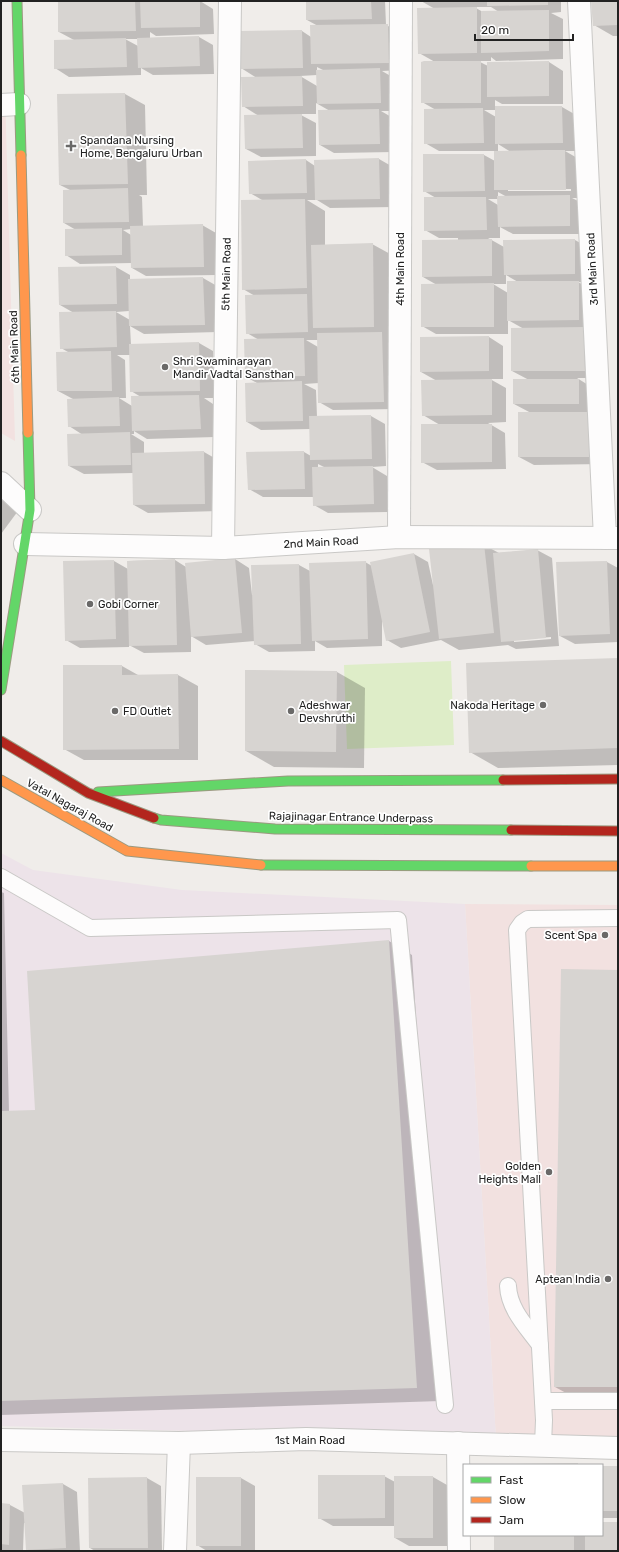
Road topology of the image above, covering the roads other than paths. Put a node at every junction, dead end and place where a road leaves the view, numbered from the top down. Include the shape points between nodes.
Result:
1 (17, 1) edge
2 (230, 1) edge
3 (401, 1) edge
4 (579, 1) edge
5 (10, 105) edge
6 (1, 483) edge
7 (30, 510) junction
8 (400, 537) junction
9 (611, 538) edge
10 (25, 544) junction
11 (223, 548) junction
12 (1, 690) edge
13 (1, 741) edge
14 (618, 779) edge
15 (1, 780) edge
16 (88, 793) junction
17 (618, 831) edge
18 (618, 866) edge
19 (1, 877) edge
20 (618, 918) edge
21 (508, 1286) dead end
22 (540, 1345) junction
23 (543, 1401) junction
24 (618, 1401) edge
25 (445, 1405) dead end
26 (1, 1440) edge
27 (179, 1443) junction
28 (458, 1443) junction
29 (543, 1445) junction
30 (618, 1448) edge
31 (175, 1551) edge
32 (459, 1551) edge

1 - 5 main road, 6th Main Road
2 - 11 street, 5th Main Road
3 - 8 street, 4th Main Road
4 - 9 street, 3rd Main Road
5 - 7 main road, 6th Main Road
6 - 7 street
7 - 10 main road, 6th Main Road
8 - 9 street, 2nd Main Road
8 - 11 street, 2nd Main Road
10 - 11 street, 2nd Main Road
10 - 12 main road, 6th Main Road
13 - 16 main road, Vatal Nagaraj Road
14 - 16 main road via 288,781
15 - 18 main road, Vatal Nagaraj Road via 127,851 256,865
16 - 17 main road, Rajajinagar Entrance Underpass via 161,820 275,829
19 - 25 lane via 90,928 398,920
20 - 22 lane via 528,918 517,930
21 - 22 lane via 514,1308
22 - 23 lane
23 - 24 lane
23 - 29 lane
26 - 27 street, 1st Main Road
27 - 28 street, 1st Main Road via 306,1439
27 - 31 street
28 - 29 street, 1st Main Road
28 - 32 street
29 - 30 street, 1st Main Road

